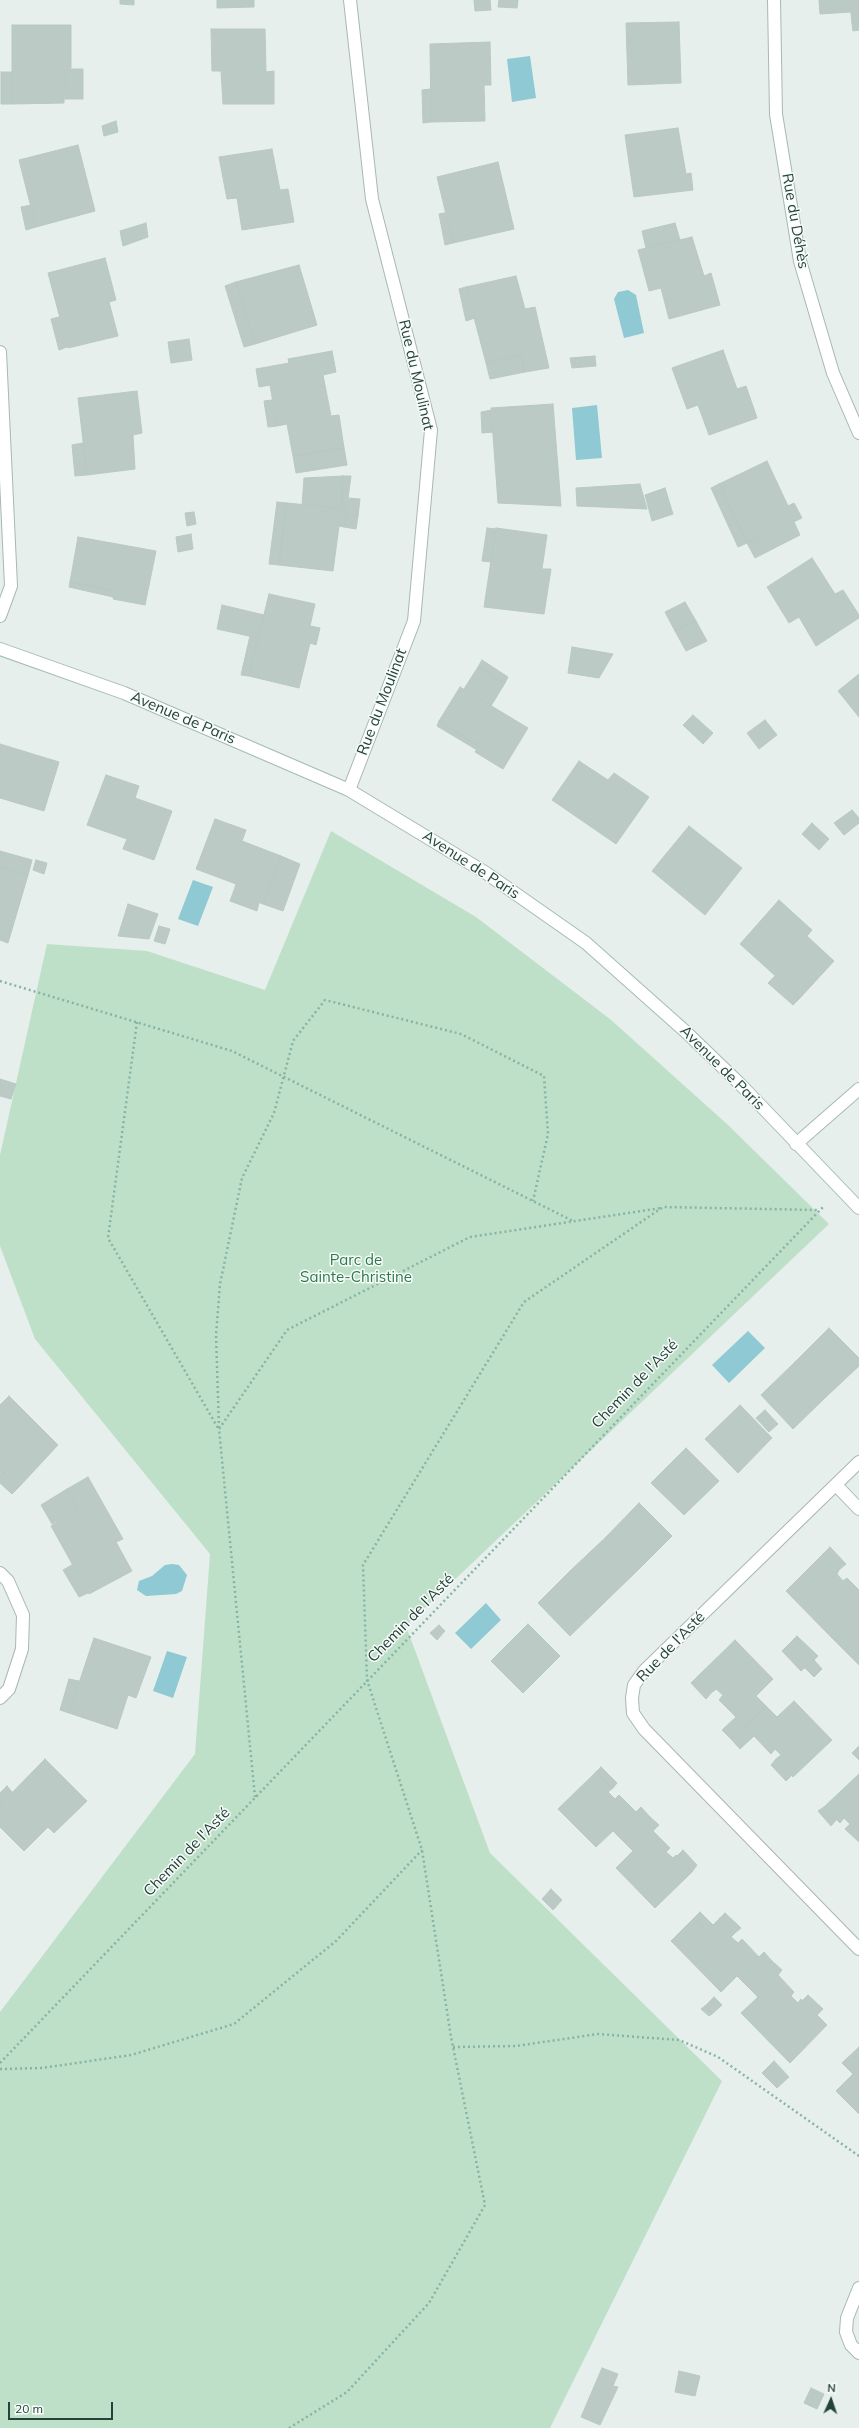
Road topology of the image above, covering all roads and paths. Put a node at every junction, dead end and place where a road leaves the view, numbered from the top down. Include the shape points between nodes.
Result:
1 (350, 0) edge
2 (774, 0) edge
3 (0, 352) edge
4 (859, 432) edge
5 (0, 616) edge
6 (0, 649) edge
7 (349, 790) junction
8 (0, 981) edge
9 (137, 1022) junction
10 (284, 1076) junction
11 (859, 1089) edge
12 (796, 1144) junction
13 (840, 1190) junction
14 (533, 1201) junction
15 (663, 1207) junction
16 (859, 1208) edge
17 (818, 1210) junction
18 (573, 1221) junction
19 (219, 1428) junction
20 (859, 1462) edge
21 (836, 1485) junction
22 (859, 1509) edge
23 (0, 1573) edge
24 (367, 1680) junction
25 (0, 1698) edge
26 (255, 1797) junction
27 (422, 1850) junction
28 (859, 1949) edge
29 (453, 2047) junction
30 (0, 2063) edge
31 (0, 2069) edge
32 (859, 2156) edge
33 (859, 2288) edge
34 (859, 2353) edge
35 (289, 2428) edge

1 - 7 street, Rue du Moulinat via 372,199 431,430 414,621
2 - 4 street, Rue du Déhès via 776,114 800,260 833,373
3 - 5 street via 11,586
6 - 7 street, Avenue de Paris via 124,693
7 - 12 street, Avenue de Paris via 486,873 586,943 686,1032 740,1084
8 - 9 path
9 - 10 path via 232,1051
9 - 19 path via 108,1238
10 - 14 path
10 - 14 path via 294,1040 325,1000 461,1034 544,1076 548,1134
10 - 19 path via 274,1113 242,1178 220,1284 216,1335
11 - 12 street
12 - 13 street, Avenue de Paris
13 - 16 street, Avenue de Paris
13 - 17 path, Chemin de l'Asté
14 - 18 path
15 - 17 path
15 - 18 path
15 - 24 path via 524,1302 363,1565
17 - 24 path, Chemin de l'Asté
18 - 19 path via 470,1237 287,1330
19 - 26 path
20 - 21 street, Rue de l'Asté
21 - 22 street
21 - 28 street, Rue de l'Asté via 644,1671 634,1685 632,1698 633,1713 644,1729
23 - 25 street via 8,1581 23,1615 22,1649 9,1689
24 - 26 path, Chemin de l'Asté
24 - 27 path
26 - 30 path, Chemin de l'Asté
27 - 29 path
27 - 31 path via 336,1941 234,2024 130,2055 42,2068
29 - 32 path via 516,2046 598,2034 679,2040 718,2057
29 - 35 path via 485,2205 429,2303 347,2392
33 - 34 street via 847,2318 846,2332 851,2346

